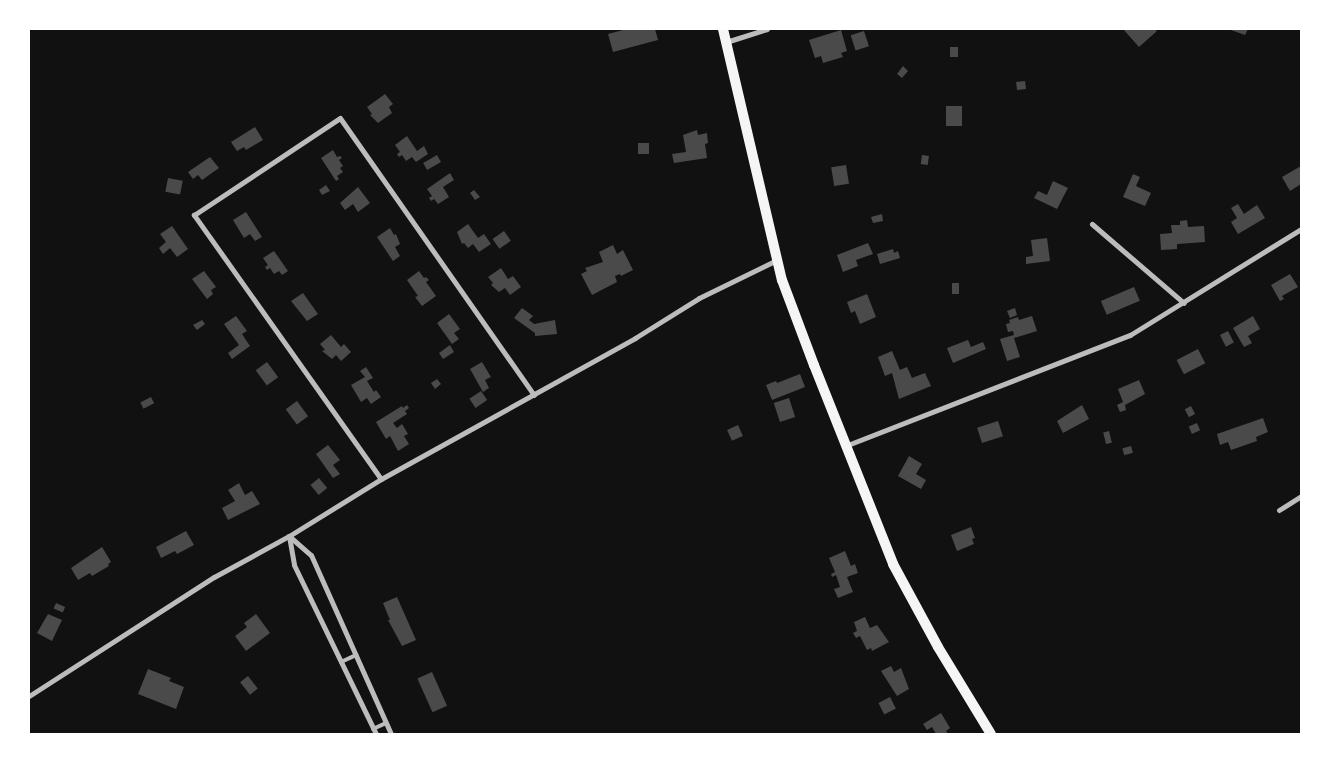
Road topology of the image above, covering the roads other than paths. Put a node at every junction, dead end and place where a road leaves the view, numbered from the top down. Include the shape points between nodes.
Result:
1 (723, 29) edge
2 (768, 29) edge
3 (726, 42) junction
4 (1092, 224) dead end
5 (1301, 229) edge
6 (777, 260) junction
7 (1184, 303) junction
8 (534, 395) junction
9 (845, 446) junction
10 (381, 479) junction
11 (1301, 496) edge
12 (1279, 510) dead end
13 (289, 536) junction
14 (356, 655) junction
15 (341, 662) junction
16 (29, 696) edge
17 (386, 723) junction
18 (374, 732) edge
19 (391, 734) edge
20 (991, 734) edge

1 - 3 main road
2 - 3 street
3 - 6 main road
4 - 7 street
5 - 7 street
6 - 8 street via 699,298
6 - 9 main road
7 - 9 street via 1117,341
8 - 10 street
8 - 10 street via 340,118 194,215
9 - 20 main road via 893,564
10 - 13 street
11 - 12 street
13 - 14 street via 311,555
13 - 15 street via 294,565
13 - 16 street via 214,577
14 - 15 lane
14 - 17 street
15 - 18 street
17 - 18 lane
17 - 19 street

